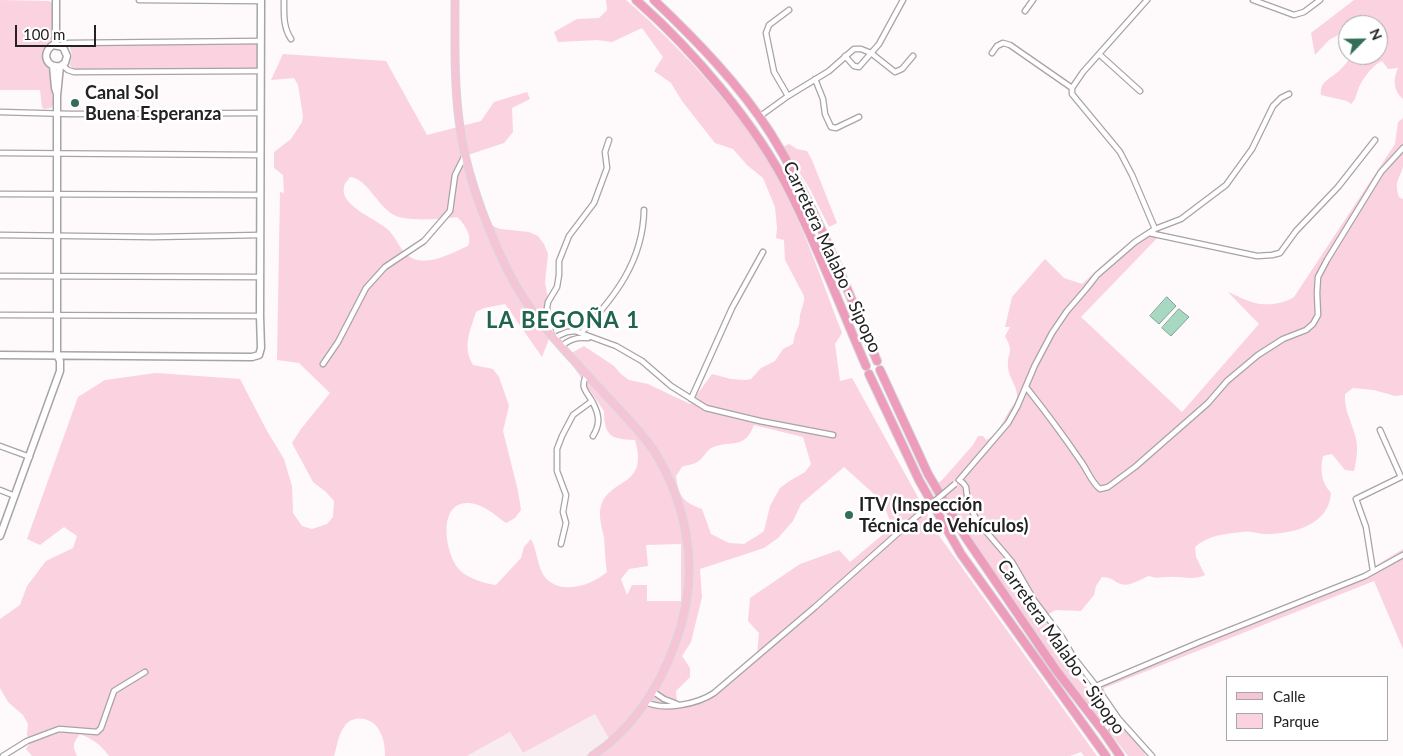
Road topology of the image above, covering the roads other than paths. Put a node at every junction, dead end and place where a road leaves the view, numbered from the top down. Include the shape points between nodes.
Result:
1 (56, 0) edge
2 (139, 0) edge
3 (261, 0) edge
4 (284, 0) edge
5 (454, 0) edge
6 (636, 0) edge
7 (654, 0) edge
8 (1033, 0) edge
9 (1147, 0) edge
10 (1253, 0) edge
11 (1320, 0) edge
12 (900, 1) edge
13 (789, 10) dead end
14 (1025, 11) dead end
15 (291, 39) dead end
16 (261, 41) junction
17 (58, 45) junction
18 (871, 53) junction
19 (992, 53) dead end
20 (1099, 54) junction
21 (845, 56) junction
22 (913, 56) dead end
23 (61, 65) junction
24 (53, 66) junction
25 (261, 71) junction
26 (814, 79) junction
27 (1072, 88) junction
28 (1140, 90) dead end
29 (1289, 94) dead end
30 (58, 96) junction
31 (788, 96) junction
32 (0, 112) edge
33 (57, 113) junction
34 (260, 113) junction
35 (759, 117) junction
36 (859, 117) dead end
37 (609, 140) dead end
38 (1375, 140) dead end
39 (1403, 148) edge
40 (0, 154) edge
41 (57, 154) junction
42 (465, 154) junction
43 (260, 155) junction
44 (0, 194) edge
45 (58, 194) junction
46 (260, 195) junction
47 (644, 210) dead end
48 (1155, 229) junction
49 (1148, 233) junction
50 (260, 235) junction
51 (0, 236) edge
52 (57, 236) junction
53 (763, 252) dead end
54 (0, 276) edge
55 (57, 276) junction
56 (260, 277) junction
57 (0, 315) edge
58 (57, 315) junction
59 (260, 316) junction
60 (582, 333) junction
61 (552, 336) junction
62 (592, 338) junction
63 (561, 347) junction
64 (0, 355) edge
65 (57, 355) junction
66 (877, 362) dead end
67 (323, 364) dead end
68 (866, 366) dead end
69 (880, 370) dead end
70 (587, 374) junction
71 (869, 374) dead end
72 (1026, 387) junction
73 (691, 399) junction
74 (592, 401) junction
75 (1380, 430) dead end
76 (833, 435) dead end
77 (593, 436) dead end
78 (0, 446) edge
79 (30, 457) junction
80 (960, 479) junction
81 (1402, 479) edge
82 (0, 490) edge
83 (15, 496) junction
84 (0, 535) edge
85 (561, 544) dead end
86 (1403, 555) edge
87 (1373, 571) junction
88 (145, 672) dead end
89 (1096, 686) junction
90 (652, 691) junction
91 (646, 702) junction
92 (678, 704) junction
93 (1118, 718) junction
94 (1103, 731) junction
95 (3, 756) edge
96 (592, 756) edge
97 (1106, 756) edge
98 (1120, 756) edge
99 (1152, 756) edge

1 - 17 street
2 - 3 street
3 - 16 street
4 - 15 street via 284,18
5 - 42 main road via 456,85
6 - 68 highway, Carretera Malabo - Sipopo via 674,36 721,89 758,138 789,191
7 - 35 highway, Carretera Malabo - Sipopo via 684,29
8 - 14 street
9 - 20 street
10 - 11 street via 1294,15
12 - 18 street
13 - 31 street via 770,25 766,33 774,72
16 - 17 street
16 - 25 street
17 - 23 street via 67,53 67,60
17 - 24 street via 50,47 46,54 47,61
18 - 21 street via 858,48
18 - 21 street via 858,67
18 - 22 street via 895,72
19 - 27 street via 1003,43 1010,45
20 - 27 street
20 - 28 street
21 - 26 street
23 - 24 street
23 - 25 street via 74,72
23 - 30 street
24 - 30 street
25 - 34 street
26 - 31 street
26 - 36 street via 831,127 836,128
27 - 48 street via 1079,104 1120,152
29 - 48 street via 1273,106 1252,149 1226,185 1181,219
30 - 33 street
31 - 35 street
32 - 33 street
33 - 34 street
33 - 41 street
34 - 43 street
35 - 66 highway, Carretera Malabo - Sipopo via 800,184
37 - 61 street via 605,152 607,168 594,204 569,236 559,261 557,287 547,308
38 - 49 street via 1280,253 1257,256
39 - 72 street via 1381,172 1318,277 1318,314 1313,324 1258,355 1227,381 1208,403 1108,487 1100,489 1096,486 1052,419
40 - 41 street
41 - 43 street
41 - 45 street
42 - 61 main road via 486,222 509,273
42 - 67 street via 455,175 450,211 424,242 386,267 366,288
43 - 46 street
44 - 45 street
45 - 46 street
45 - 52 street
46 - 50 street
47 - 60 street via 642,235 627,274
48 - 49 street
49 - 72 street via 1097,275 1067,311 1043,348
50 - 52 street
50 - 56 street
51 - 52 street
52 - 55 street
53 - 73 street via 732,308
54 - 55 street
55 - 56 street
55 - 58 street
56 - 59 street
57 - 58 street
58 - 59 street
58 - 65 street
59 - 65 street via 261,352 255,357
60 - 61 street via 570,331
60 - 62 street
61 - 63 main road
62 - 63 street via 570,340
62 - 73 street via 634,356
63 - 70 main road
64 - 65 street
65 - 79 street via 60,371
69 - 94 highway, Carretera Malabo - Sipopo via 928,474 961,530 1056,670
70 - 74 street via 583,386
70 - 90 main road via 655,454 682,510 690,570 687,599 679,634
71 - 97 highway, Carretera Malabo - Sipopo via 918,480 960,554
72 - 80 street via 1008,423
73 - 76 street via 706,408
74 - 77 street via 599,422
74 - 85 street via 573,415 557,449 557,471 566,495 563,512 566,523
75 - 81 street
78 - 79 street
79 - 83 street
80 - 89 street via 978,522 1012,562 1034,600
80 - 92 street, bridge via 714,693 700,701
81 - 87 street via 1356,499 1366,527
82 - 83 street
83 - 84 street
86 - 87 street
87 - 89 street
88 - 95 street via 114,691 97,732 59,729 27,741
89 - 93 street
90 - 91 main road
90 - 92 street
91 - 92 street via 665,708
91 - 96 main road via 615,738
93 - 94 street
93 - 99 street
94 - 98 highway, Carretera Malabo - Sipopo

